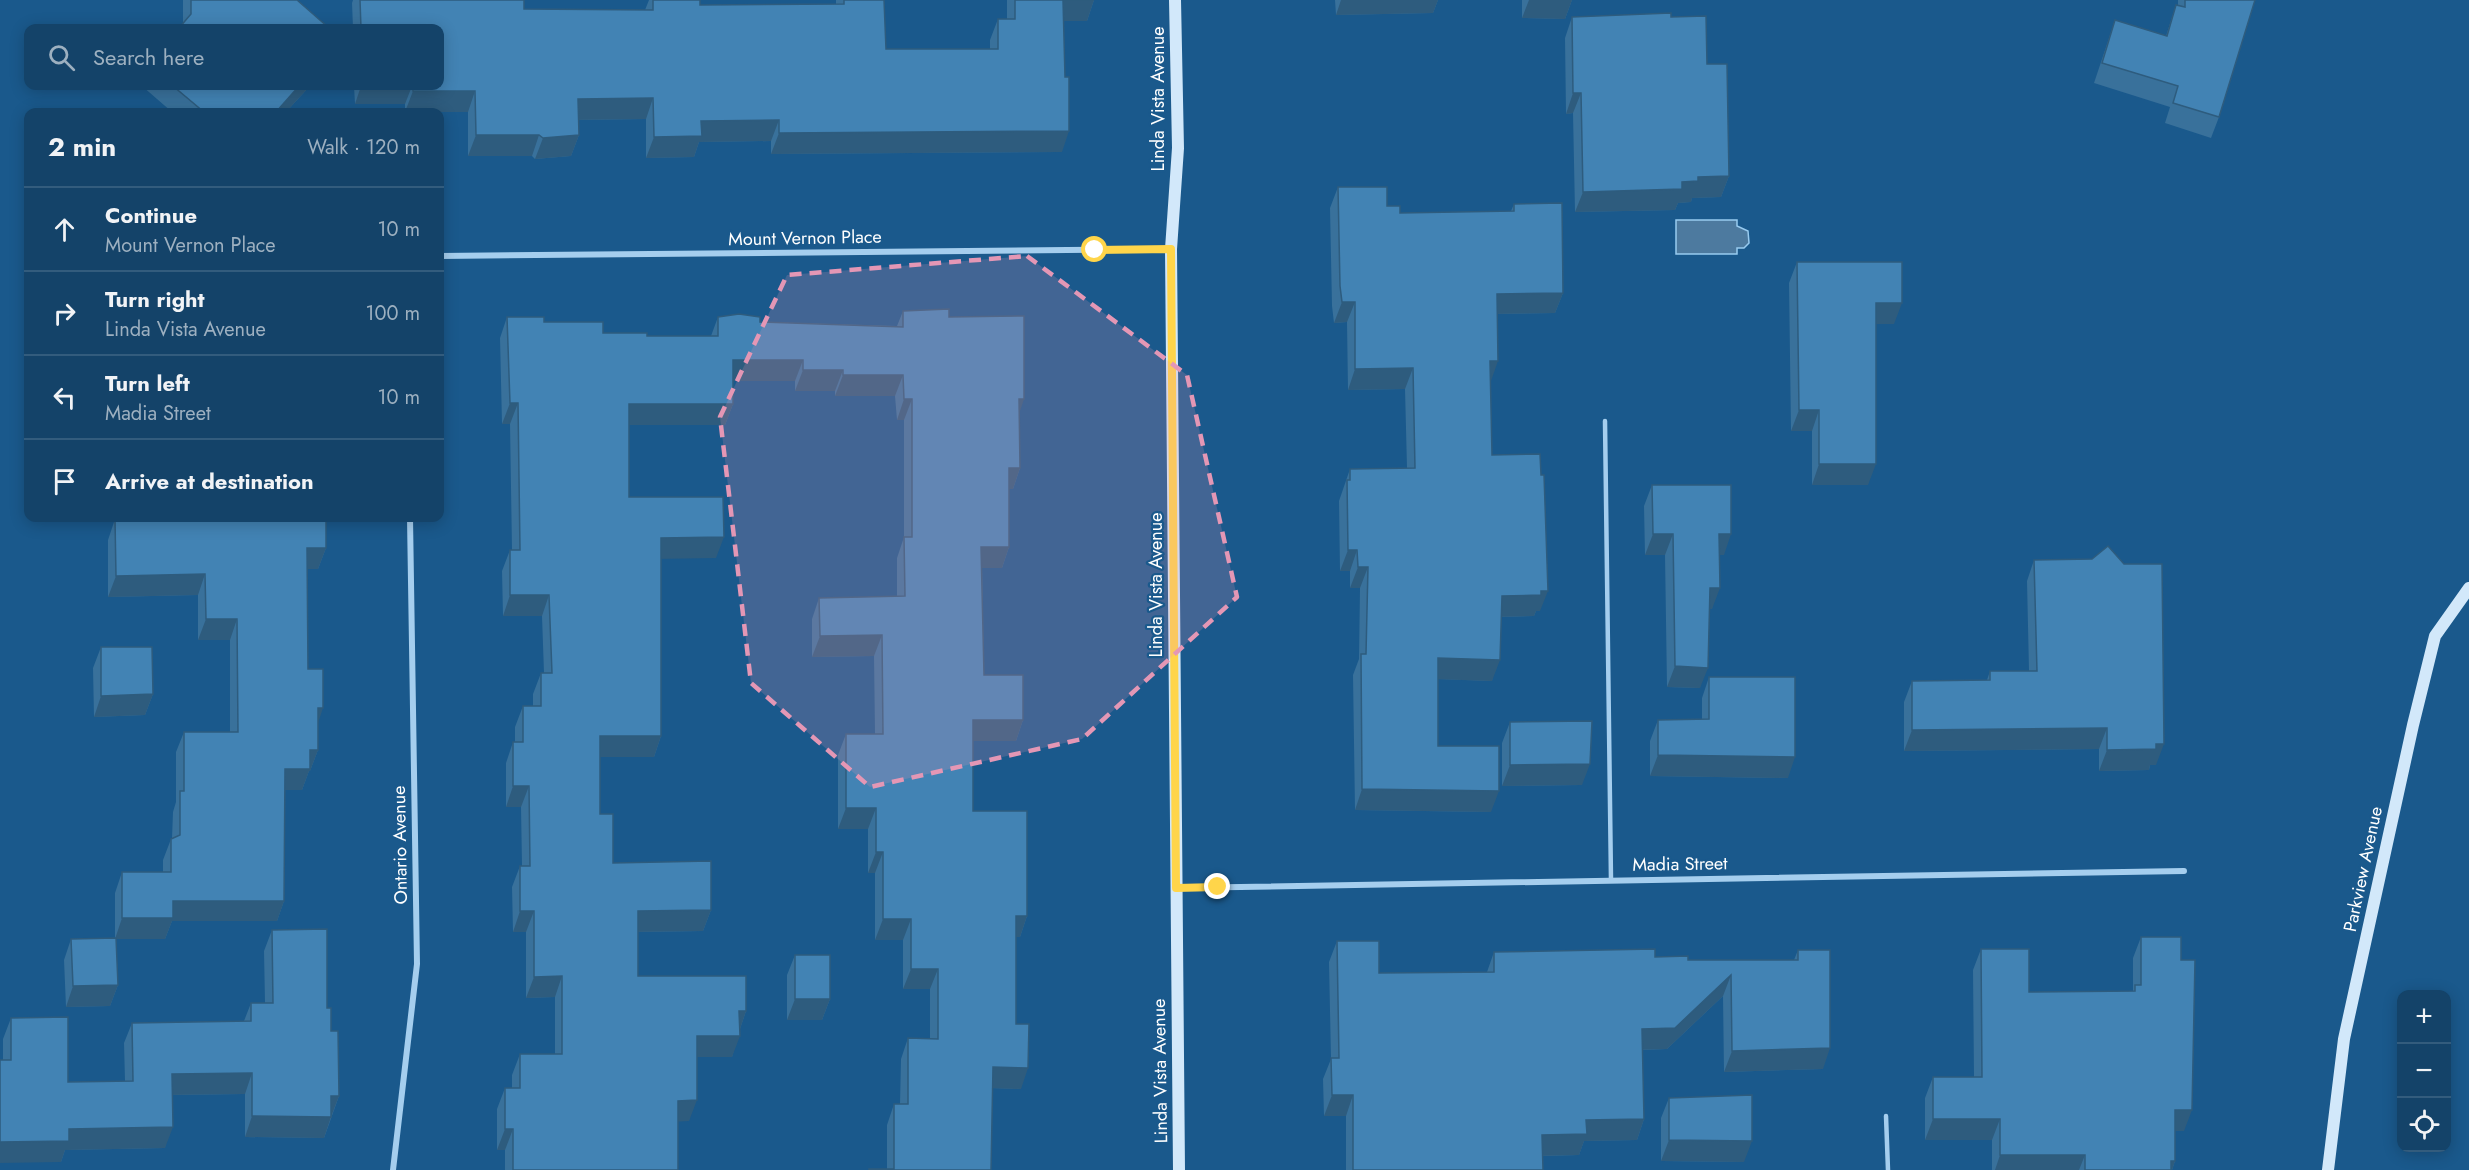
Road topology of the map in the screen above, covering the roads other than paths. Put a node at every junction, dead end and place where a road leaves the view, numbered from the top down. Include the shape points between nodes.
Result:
1 (1175, 0) edge
2 (1171, 249) junction
3 (444, 256) edge
4 (1605, 421) dead end
5 (410, 522) edge
6 (2469, 588) edge
7 (2184, 871) dead end
8 (1611, 880) junction
9 (1176, 888) junction
10 (1886, 1116) dead end
11 (393, 1170) edge
12 (1179, 1170) edge
13 (1888, 1170) edge
14 (2328, 1170) edge

1 - 2 main road, Linda Vista Avenue via 1178,148
2 - 3 street, Mount Vernon Place
2 - 9 main road, Linda Vista Avenue
4 - 8 lane
5 - 11 street, Ontario Avenue via 417,964
6 - 14 main road, Parkview Avenue via 2435,636 2413,725 2344,1039
7 - 8 street, Madia Street
8 - 9 street, Madia Street
9 - 12 main road, Linda Vista Avenue
10 - 13 lane

